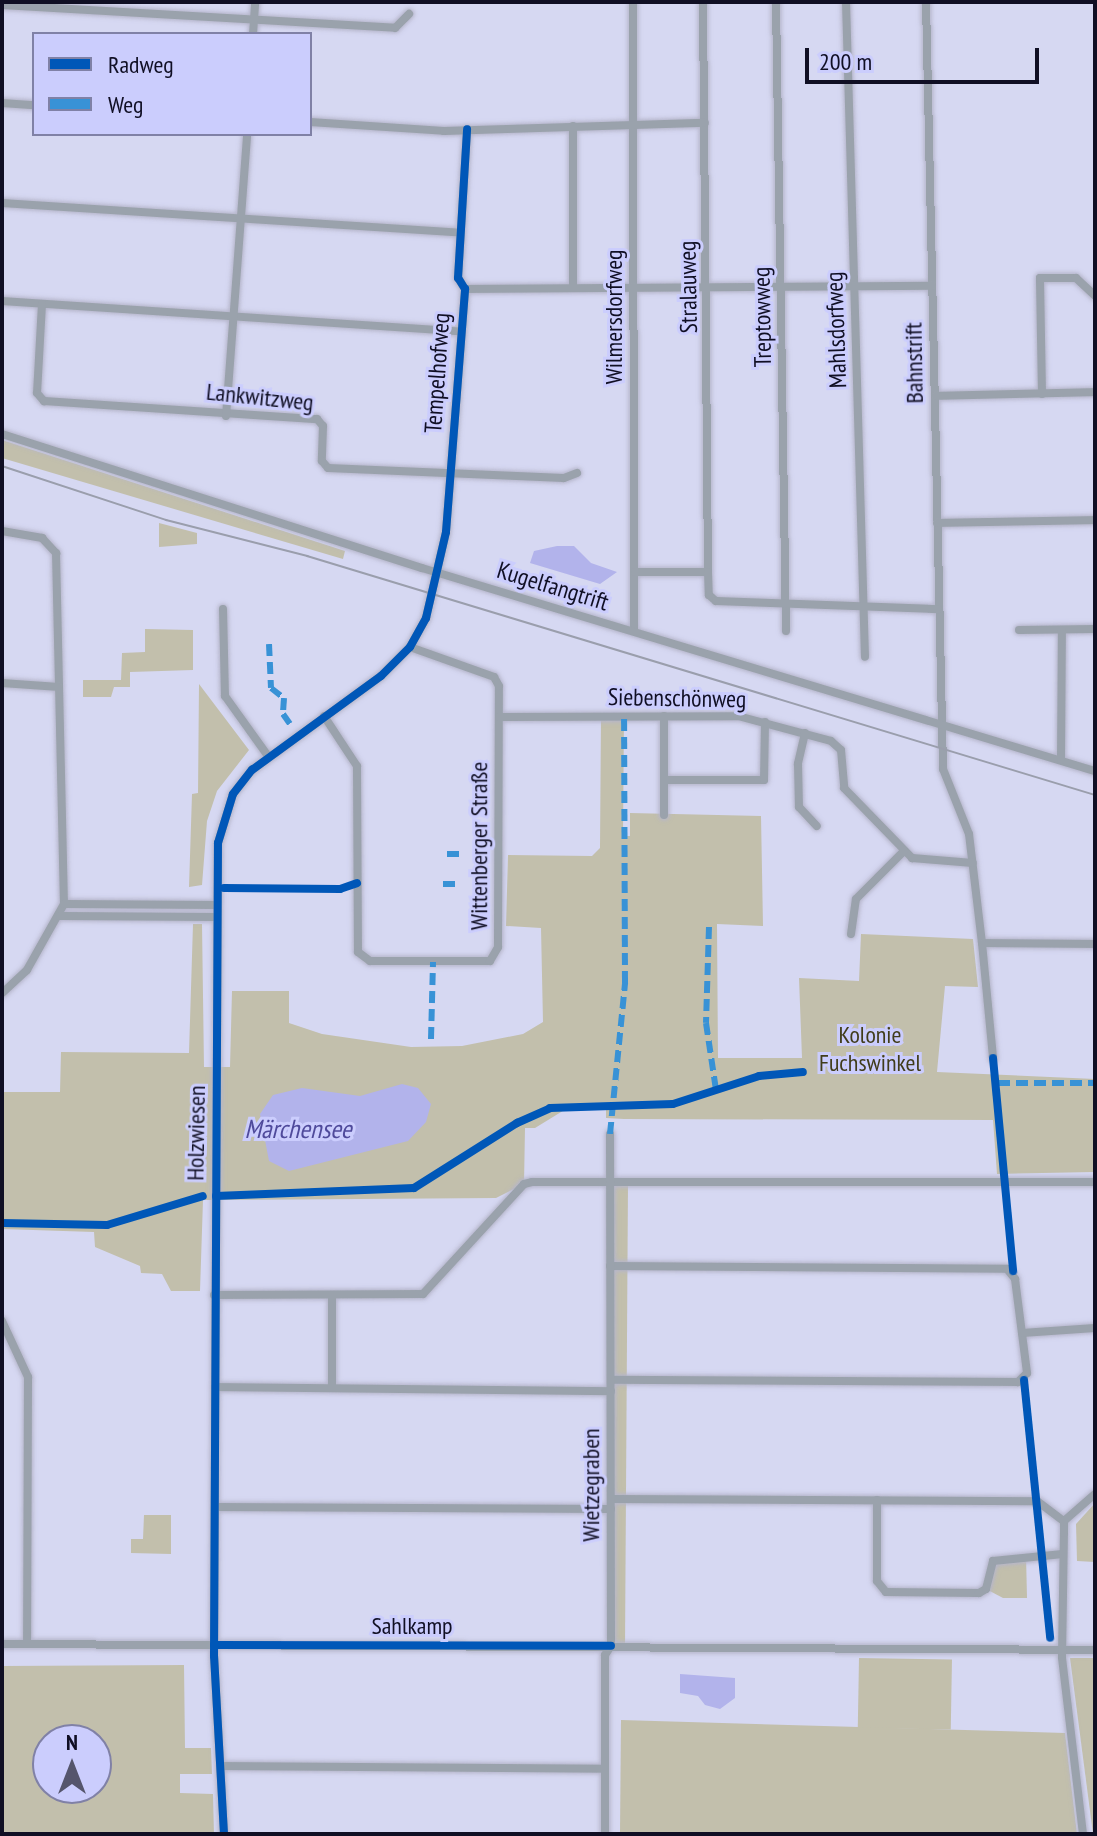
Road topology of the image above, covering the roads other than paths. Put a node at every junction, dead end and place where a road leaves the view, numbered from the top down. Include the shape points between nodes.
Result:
1 (255, 2) edge
2 (633, 2) edge
3 (703, 2) edge
4 (776, 2) edge
5 (846, 2) edge
6 (926, 2) edge
7 (2, 5) edge
8 (409, 14) dead end
9 (254, 21) junction
10 (253, 32) edge
11 (2, 103) edge
12 (32, 105) edge
13 (312, 122) edge
14 (705, 123) junction
15 (633, 124) junction
16 (573, 126) junction
17 (467, 129) junction
18 (247, 136) edge
19 (2, 203) edge
20 (241, 218) junction
21 (460, 233) junction
22 (932, 286) junction
23 (573, 287) junction
24 (633, 287) junction
25 (708, 288) junction
26 (782, 288) junction
27 (855, 288) junction
28 (465, 289) junction
29 (1095, 296) edge
30 (2, 301) edge
31 (42, 304) junction
32 (235, 315) junction
33 (459, 331) junction
34 (1095, 392) edge
35 (1042, 394) junction
36 (935, 396) junction
37 (226, 414) junction
38 (2, 434) edge
39 (577, 473) dead end
40 (450, 474) junction
41 (1095, 520) edge
42 (937, 523) junction
43 (2, 531) edge
44 (635, 572) junction
45 (708, 572) junction
46 (439, 573) junction
47 (786, 603) junction
48 (864, 605) junction
49 (223, 609) dead end
50 (938, 609) junction
51 (1095, 629) edge
52 (1019, 630) dead end
53 (1062, 630) junction
54 (634, 631) junction
55 (786, 631) dead end
56 (410, 647) junction
57 (865, 657) dead end
58 (2, 683) edge
59 (59, 687) junction
60 (324, 716) junction
61 (664, 716) junction
62 (499, 717) junction
63 (765, 722) junction
64 (941, 723) junction
65 (805, 733) junction
66 (268, 756) junction
67 (1061, 760) junction
68 (1095, 771) edge
69 (664, 780) junction
70 (664, 815) dead end
71 (817, 826) dead end
72 (904, 851) junction
73 (973, 863) junction
74 (64, 904) junction
75 (217, 905) junction
76 (60, 916) junction
77 (217, 917) junction
78 (851, 934) dead end
79 (982, 943) junction
80 (1095, 944) edge
81 (2, 993) edge
82 (993, 1058) dead end
83 (610, 1134) dead end
84 (610, 1182) junction
85 (1095, 1182) edge
86 (610, 1266) junction
87 (214, 1295) junction
88 (332, 1295) junction
89 (2, 1321) edge
90 (1095, 1328) edge
91 (1022, 1333) junction
92 (611, 1380) junction
93 (215, 1387) junction
94 (332, 1387) junction
95 (611, 1391) junction
96 (1095, 1494) edge
97 (877, 1500) junction
98 (611, 1504) junction
99 (215, 1507) junction
100 (1064, 1521) junction
101 (1063, 1554) junction
102 (2, 1644) edge
103 (27, 1644) junction
104 (214, 1645) junction
105 (611, 1646) junction
106 (1062, 1649) junction
107 (1095, 1650) edge
108 (221, 1766) junction
109 (605, 1769) junction
110 (224, 1834) edge
111 (605, 1834) edge
112 (1083, 1834) edge

1 - 9 street
2 - 15 street, Wilmersdorfweg
3 - 14 street, Stralauweg
4 - 26 street, Treptowweg
5 - 27 street, Mahlsdorfweg
6 - 22 street, Bahnstrift
7 - 9 street
8 - 9 street via 395,28
9 - 10 street
11 - 12 street
13 - 17 street
14 - 15 street
14 - 25 street, Stralauweg
15 - 16 street
15 - 24 street, Wilmersdorfweg
16 - 17 street
16 - 23 street
17 - 21 street, Tempelhofweg
18 - 20 street
19 - 20 street
20 - 21 street
20 - 32 street
21 - 28 street, Tempelhofweg via 458,278
22 - 27 street
22 - 36 street, Bahnstrift
23 - 24 street
23 - 28 street
24 - 25 street
24 - 44 street, Wilmersdorfweg
25 - 26 street
25 - 45 street, Stralauweg
26 - 27 street
26 - 47 street, Treptowweg
27 - 48 street, Mahlsdorfweg
28 - 33 street, Tempelhofweg
29 - 35 street via 1076,278 1040,278
30 - 31 street
31 - 32 street
31 - 37 street, Lankwitzweg via 37,393 44,401
32 - 33 street
32 - 37 street
33 - 40 street, Tempelhofweg
34 - 35 street
35 - 36 street
36 - 42 street, Bahnstrift
37 - 40 street, Lankwitzweg via 321,420 322,461 328,468
38 - 46 street, Kugelfangtrift
39 - 40 street, Lankwitzweg via 564,478
40 - 46 street, Tempelhofweg
41 - 42 street
42 - 50 street, Bahnstrift
43 - 59 street via 42,538 56,553
44 - 45 street
44 - 54 street, Wilmersdorfweg
45 - 47 street via 711,599
46 - 54 street, Kugelfangtrift
46 - 56 street, Holzwiesen via 426,618
47 - 48 street
47 - 55 street, Treptowweg
48 - 50 street
48 - 57 street, Mahlsdorfweg
49 - 66 street via 225,696
50 - 64 street, Bahnstrift
51 - 53 street
52 - 53 street
53 - 67 street
54 - 64 street, Kugelfangtrift
56 - 60 street, Holzwiesen via 381,676
56 - 62 street, Wittenberger Straße via 494,677
58 - 59 street
59 - 74 street
60 - 62 street, Wittenberger Straße via 357,766 358,952 370,961 465,963 490,961 498,947
60 - 66 street, Holzwiesen
61 - 62 street, Siebenschönweg
61 - 63 street, Siebenschönweg via 738,716
61 - 69 street
63 - 65 street, Siebenschönweg
63 - 69 street via 764,780
64 - 67 street, Kugelfangtrift
64 - 73 street, Bahnstrift via 943,769 969,834
65 - 71 street via 798,764 799,807
65 - 72 street, Siebenschönweg via 837,743 844,788
66 - 75 street, Holzwiesen via 243,780 225,812 218,843
67 - 68 street, Kugelfangtrift
69 - 70 street
72 - 73 street via 919,860
72 - 78 street via 856,899
73 - 79 street, Bahnstrift
74 - 75 street
74 - 76 street
75 - 77 street, Holzwiesen
76 - 77 street
76 - 81 street via 27,970
77 - 87 street, Holzwiesen
79 - 80 street
79 - 82 street, Bahnstrift
83 - 84 street, Wietzegraben
84 - 85 street
84 - 86 street, Wietzegraben
84 - 88 street via 524,1184 423,1294
86 - 91 street via 1013,1271
86 - 92 street, Wietzegraben
87 - 88 street
87 - 93 street, Holzwiesen
88 - 94 street
89 - 103 street via 28,1377
90 - 91 street
91 - 92 street via 1024,1380
92 - 95 street, Wietzegraben
93 - 94 street
93 - 99 street, Holzwiesen
94 - 95 street
95 - 98 street, Wietzegraben
96 - 100 street
97 - 98 street
97 - 100 street via 1037,1501
97 - 101 street via 877,1581 886,1592 979,1593 986,1589 993,1561
98 - 99 street
98 - 105 street, Wietzegraben
99 - 104 street, Holzwiesen
100 - 101 street
101 - 106 street
102 - 103 street, Sahlkamp
103 - 104 street, Sahlkamp
104 - 105 street, Sahlkamp
104 - 108 street, Holzwiesen
105 - 106 street, Sahlkamp
105 - 109 street, Wietzegraben via 605,1655
106 - 107 street, Sahlkamp
106 - 112 street
108 - 109 street
108 - 110 street, Holzwiesen
109 - 111 street, Wietzegraben

